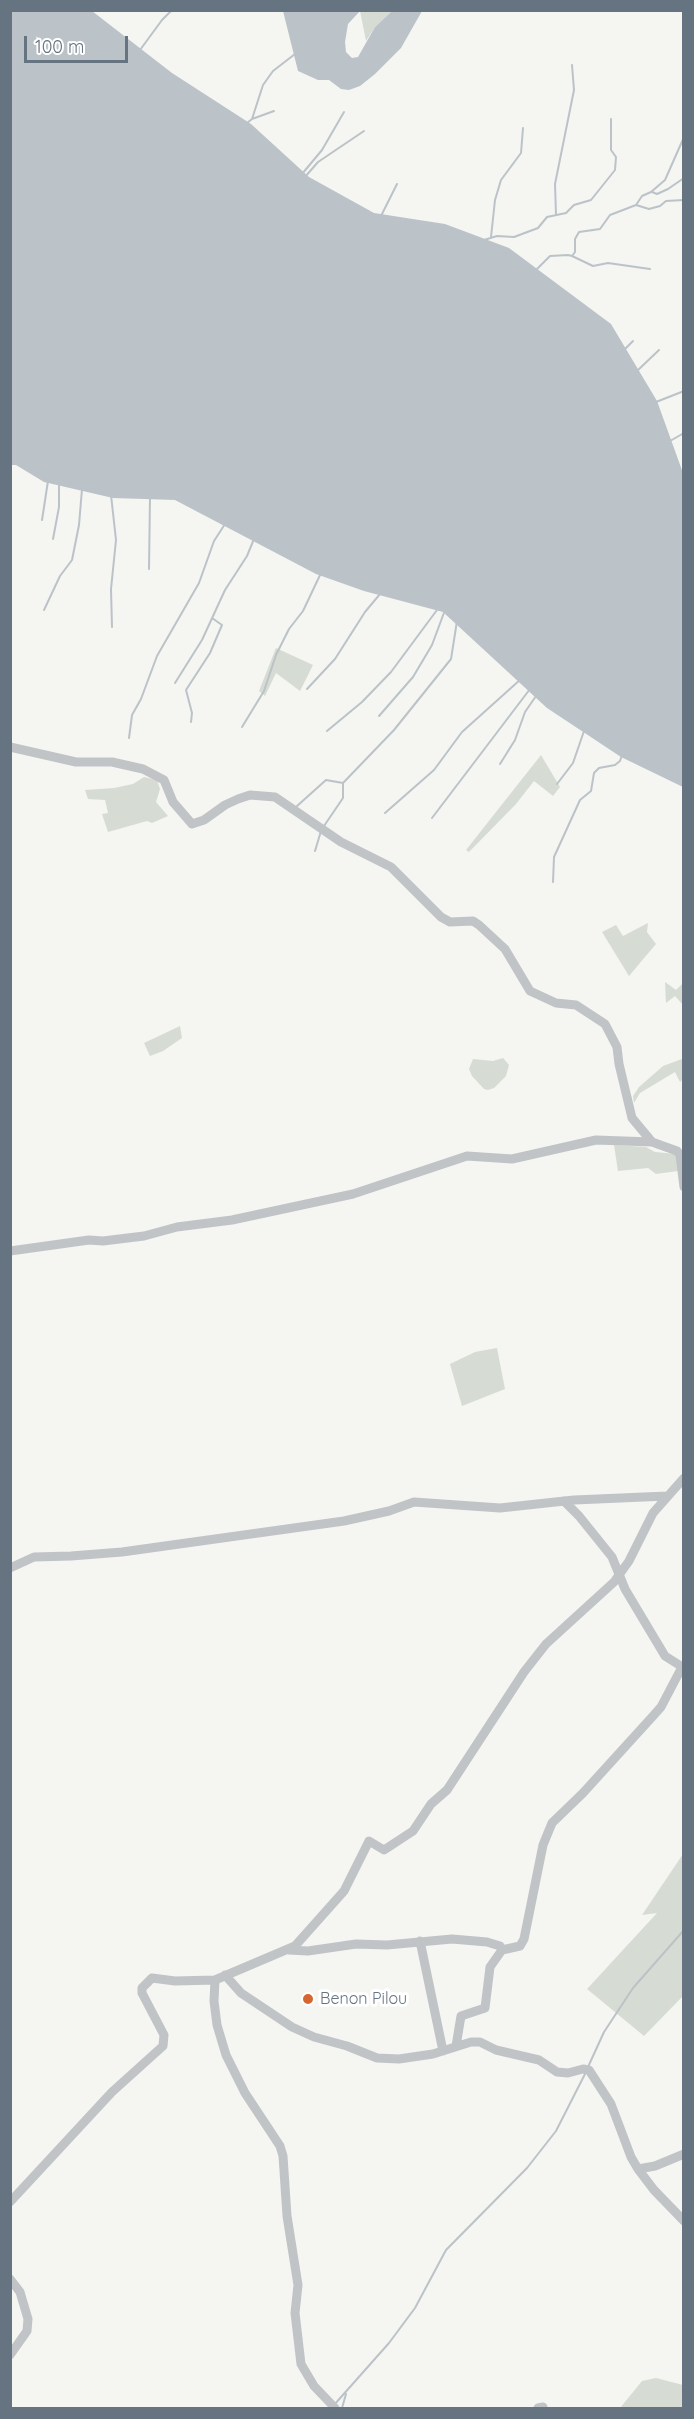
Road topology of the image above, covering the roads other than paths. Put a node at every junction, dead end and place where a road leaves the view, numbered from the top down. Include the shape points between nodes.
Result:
1 (10, 747) edge
2 (652, 1142) junction
3 (684, 1187) edge
4 (10, 1251) edge
5 (684, 1478) edge
6 (667, 1496) junction
7 (564, 1501) junction
8 (10, 1568) edge
9 (619, 1575) junction
10 (683, 1667) edge
11 (420, 1941) junction
12 (288, 1950) junction
13 (502, 1950) junction
14 (225, 1975) junction
15 (215, 1980) junction
16 (456, 2046) junction
17 (443, 2051) junction
18 (684, 2154) edge
19 (638, 2169) junction
20 (10, 2202) edge
21 (684, 2221) edge
22 (10, 2278) edge
23 (10, 2355) edge
24 (335, 2409) edge

1 - 2 street via 76,762 112,762 143,769 164,780 173,802 192,824 225,804 250,795 275,797 341,843 383,862 441,917 450,922 473,921 479,925 504,949 530,991 556,1003 576,1005 605,1024 617,1047 632,1118
2 - 3 street via 677,1151
2 - 4 street via 596,1140 512,1159 466,1156 353,1194 232,1220 144,1236
5 - 6 street
6 - 7 street
6 - 9 street via 653,1513
7 - 8 street via 500,1508 414,1502 344,1521 101,1554 34,1557
7 - 9 street via 606,1550
9 - 10 street via 665,1656
9 - 12 street via 546,1644 447,1790 431,1804 413,1831 384,1850 369,1841 344,1891
10 - 13 street via 661,1707 552,1823 543,1845 524,1939 520,1946
11 - 12 street
11 - 13 street via 462,1939 486,1942
11 - 17 street
12 - 14 street
13 - 16 street via 490,1966 485,2008 461,2016
14 - 15 street
14 - 17 street via 246,1997 314,2037 385,2059
15 - 20 street via 175,1982 152,1978 142,1988 164,2035 163,2046 112,2092
15 - 24 street via 217,2025 226,2055 283,2156 298,2285 295,2313 301,2364 307,2377
16 - 17 street
16 - 19 street via 480,2042 539,2060 557,2072 589,2070 610,2104
18 - 19 street
19 - 21 street
22 - 23 street via 20,2292 28,2319 27,2331

